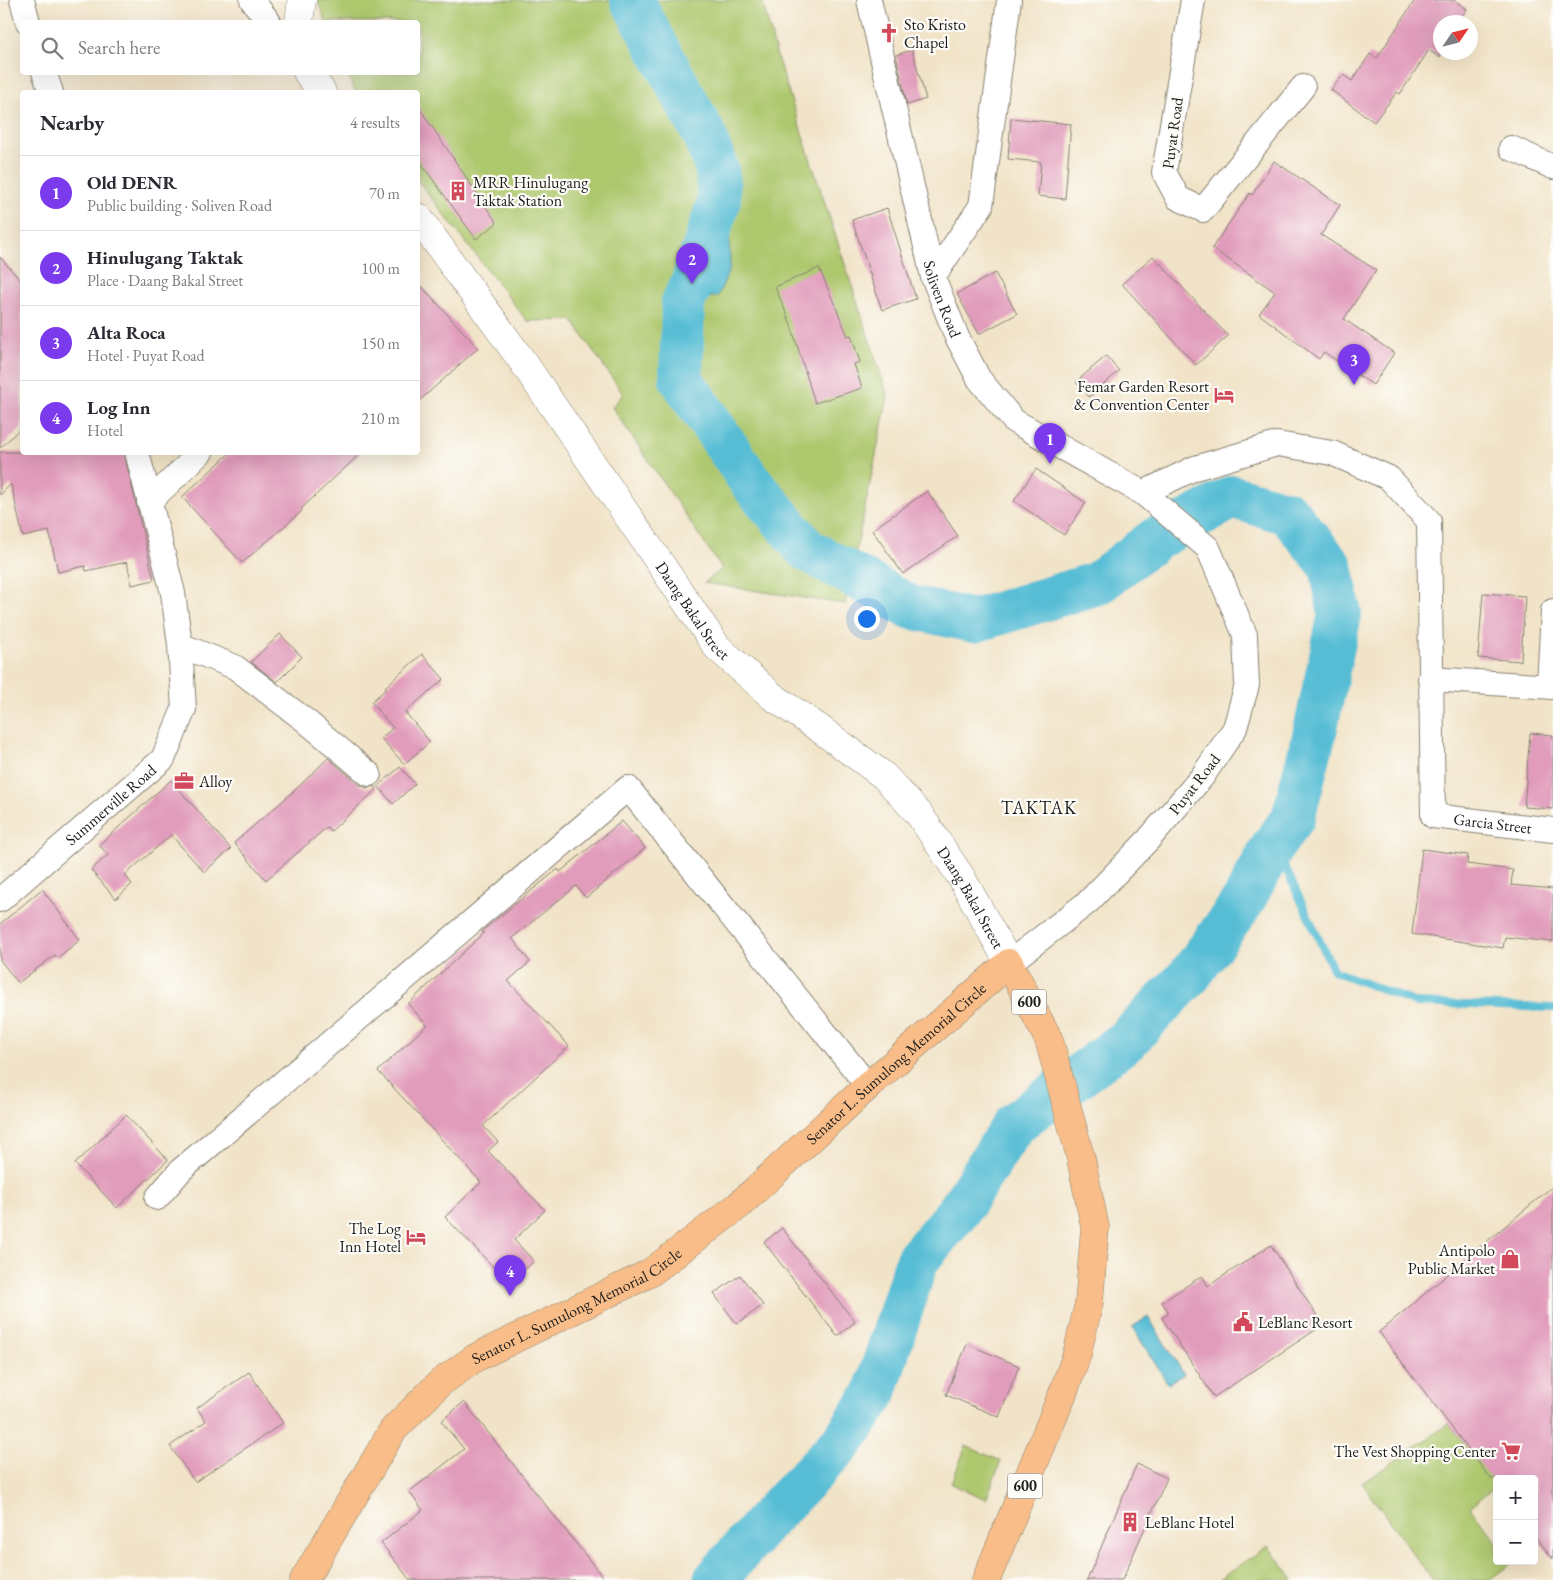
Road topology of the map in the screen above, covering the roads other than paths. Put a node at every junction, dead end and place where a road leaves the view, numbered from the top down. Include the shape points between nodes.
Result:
1 (22, 0) edge
2 (252, 0) edge
3 (302, 0) edge
4 (869, 0) edge
5 (1009, 0) edge
6 (1193, 0) edge
7 (27, 20) edge
8 (267, 20) edge
9 (299, 20) edge
10 (45, 75) edge
11 (309, 75) edge
12 (1304, 87) dead end
13 (49, 90) edge
14 (320, 90) edge
15 (1511, 148) dead end
16 (1553, 167) edge
17 (420, 220) edge
18 (933, 277) junction
19 (138, 455) edge
20 (198, 455) edge
21 (1149, 497) junction
22 (149, 502) junction
23 (1208, 548) joint
24 (1553, 611) edge
25 (180, 645) junction
26 (1430, 679) junction
27 (1551, 687) edge
28 (369, 774) dead end
29 (1553, 830) edge
30 (0, 900) edge
31 (1009, 964) junction
32 (868, 1086) junction
33 (157, 1198) dead end
34 (304, 1580) edge
35 (986, 1580) edge

1 - 7 street
2 - 8 street
3 - 9 street
4 - 18 street, Soliven Road
5 - 18 street via 981,206
6 - 12 street, Puyat Road via 1164,172 1178,198 1203,210
10 - 13 street
11 - 14 street
15 - 16 street
17 - 31 street, Daang Bakal Street / 600 via 496,324 717,646 772,696 884,776 919,814 961,877
18 - 21 street, Soliven Road via 957,337 979,379 1014,421
19 - 22 street, Summerville Road
20 - 22 street
21 - 23 street, Soliven Road
21 - 26 street via 1195,468 1277,444 1332,454 1389,478 1429,522
22 - 25 street, Summerville Road via 173,593
23 - 31 street, Puyat Road via 1245,635 1247,685 1235,728 1202,777 1148,840 1088,902
24 - 27 street
25 - 28 street via 235,667
25 - 30 street, Summerville Road via 184,709 163,759
26 - 27 street
26 - 29 street, Garcia Street via 1433,816
31 - 32 main road, Senator L. Sumulong Memorial Circle
31 - 35 main road, 600 via 1049,1040 1082,1160 1095,1227 1090,1303 1077,1354
32 - 33 street via 628,788 181,1170
32 - 34 main road, Senator L. Sumulong Memorial Circle via 738,1206 650,1273 475,1358 440,1383 393,1430

